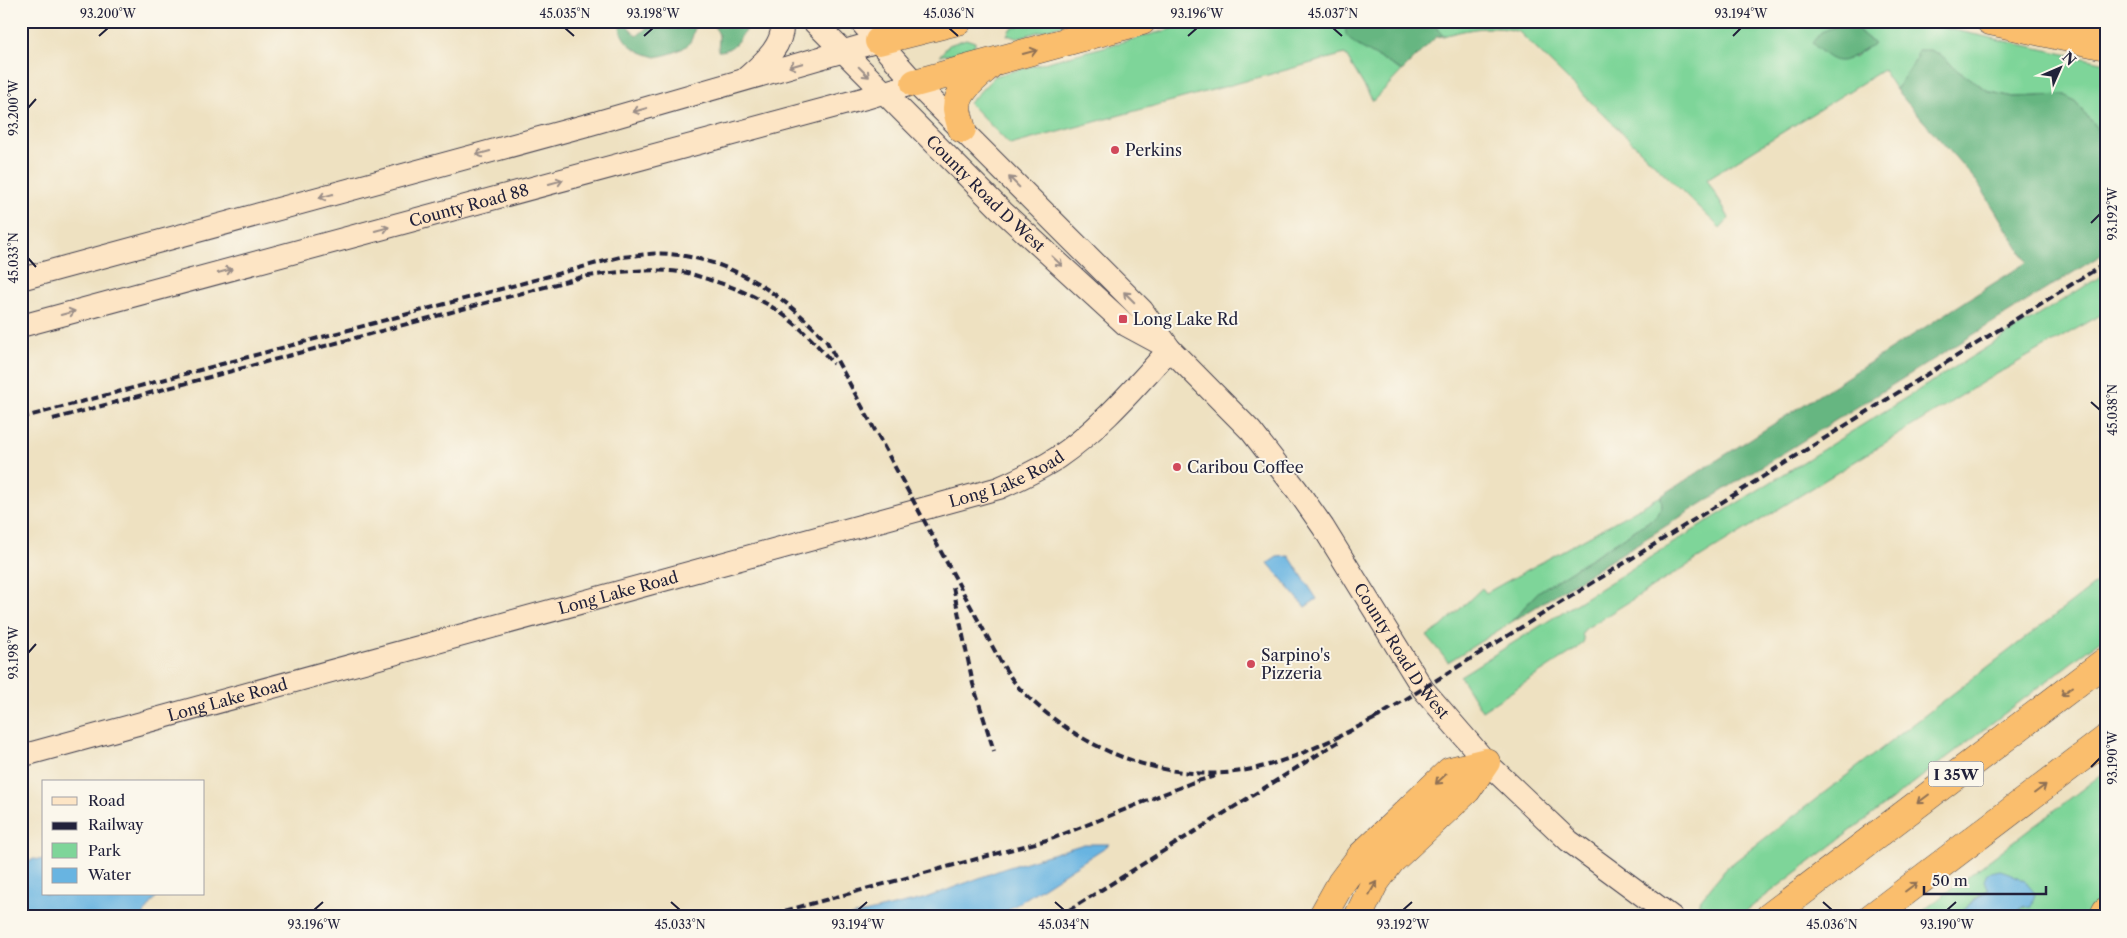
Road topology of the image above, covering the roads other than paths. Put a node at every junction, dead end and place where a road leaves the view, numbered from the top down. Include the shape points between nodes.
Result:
1 (782, 21) edge
2 (813, 21) edge
3 (860, 21) edge
4 (958, 21) edge
5 (1142, 21) edge
6 (1990, 21) edge
7 (879, 41) junction
8 (2106, 46) edge
9 (843, 52) junction
10 (994, 61) junction
11 (741, 81) junction
12 (915, 83) junction
13 (884, 93) junction
14 (962, 129) junction
15 (21, 279) edge
16 (21, 326) edge
17 (1170, 349) junction
18 (2106, 661) edge
19 (2106, 739) edge
20 (21, 756) edge
21 (1486, 762) junction
22 (2106, 911) edge
23 (1668, 914) edge
24 (1322, 917) edge
25 (1358, 917) edge
26 (1769, 917) edge
27 (1872, 917) edge
28 (2103, 917) edge

1 - 11 main road via 777,45
2 - 9 main road, County Road D West
3 - 7 main road, County Road D West
4 - 7 highway
10 -> 5 highway
6 - 8 highway
7 - 9 main road
7 - 12 main road, County Road D West
9 -> 11 main road
9 -> 13 main road, County Road D West
10 - 12 highway
10 - 14 highway via 966,86 957,107
11 -> 15 main road
12 - 13 main road, County Road 88
12 - 14 main road, County Road D West
16 -> 13 main road, County Road 88
13 -> 17 main road, County Road D West via 1003,212 1126,325
17 -> 14 main road, County Road D West via 1142,310
17 - 20 main road, Long Lake Road via 1086,436 1058,458 999,488
17 - 21 main road, County Road D West via 1251,431 1297,490 1423,689
18 -> 26 highway, I 35W
27 -> 19 highway
21 - 23 main road, County Road D West via 1569,841
21 -> 24 highway via 1450,771 1362,855 1341,882
25 -> 21 highway via 1374,884 1391,860 1466,790
22 - 28 highway

